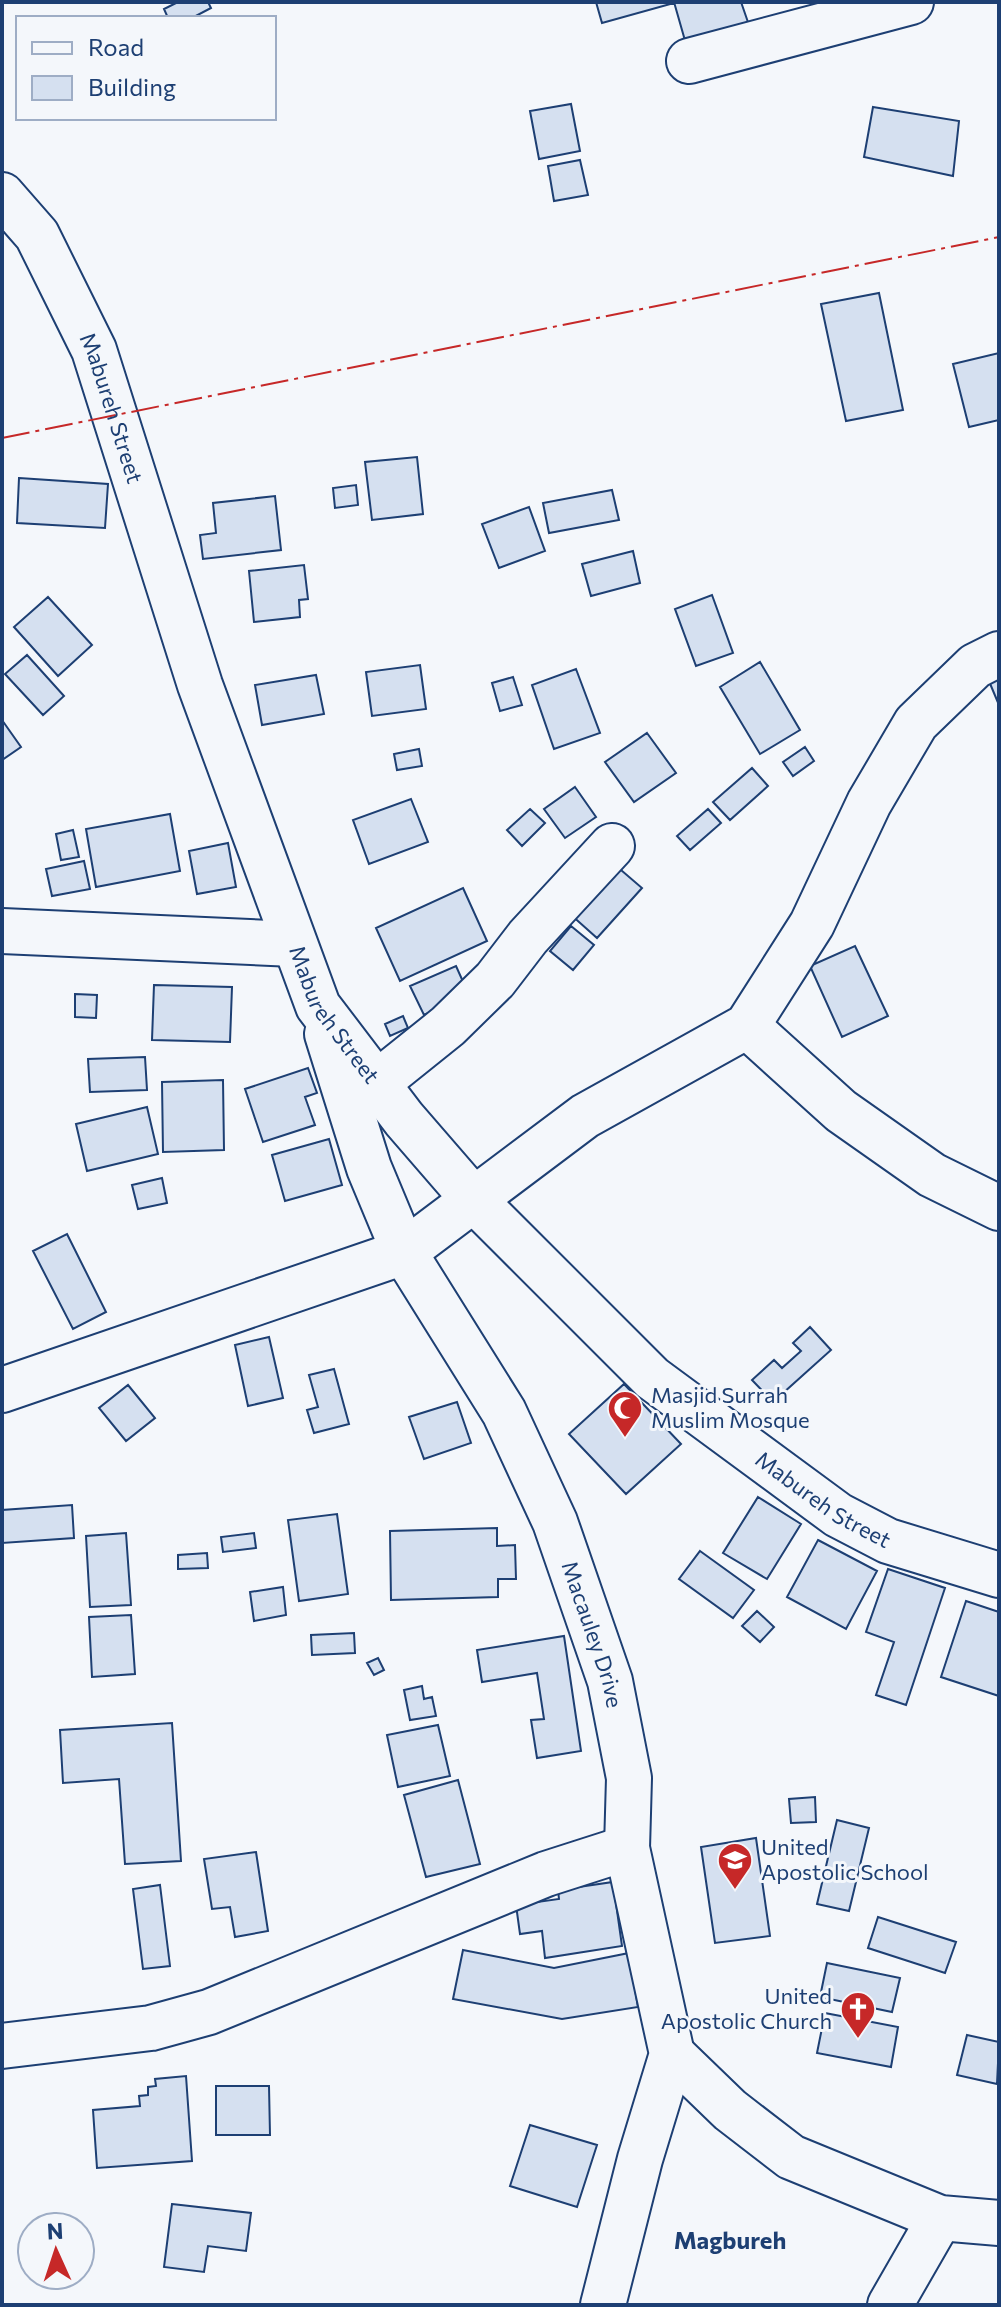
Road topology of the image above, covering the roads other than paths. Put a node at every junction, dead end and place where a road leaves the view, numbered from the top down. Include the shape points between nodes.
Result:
1 (911, 2) edge
2 (689, 61) dead end
3 (2, 195) edge
4 (999, 654) edge
5 (612, 846) dead end
6 (2, 931) edge
7 (294, 944) junction
8 (318, 1006) junction
9 (747, 1026) junction
10 (377, 1083) junction
11 (475, 1201) junction
12 (999, 1208) edge
13 (404, 1252) junction
14 (2, 1390) edge
15 (999, 1575) edge
16 (627, 1848) junction
17 (2, 2046) edge
18 (672, 2054) junction
19 (940, 2218) junction
20 (999, 2223) edge
21 (603, 2305) edge
22 (890, 2305) edge

1 - 2 street
3 - 7 street, Mabureh Street via 37,235 94,350 200,685
4 - 9 street via 975,666 916,723 869,803 812,924
5 - 10 street via 495,980
6 - 7 street
7 - 8 street, Mabureh Street
8 - 10 street, Mabureh Street
8 - 13 street, Macauley Drive via 369,1168
9 - 11 street via 585,1116
9 - 12 street via 841,1111 932,1175
10 - 11 street, Mabureh Street
11 - 13 street
11 - 15 street, Mabureh Street via 652,1378 787,1480 888,1541
13 - 14 street
13 - 16 street, Macauley Drive via 504,1412 555,1522 610,1681 629,1778
16 - 17 street via 546,1874 209,2012 151,2028
16 - 18 street, Macauley Drive
18 - 19 street via 730,2110 791,2157
18 - 21 street, Macauley Drive
19 - 20 street
19 - 22 street

